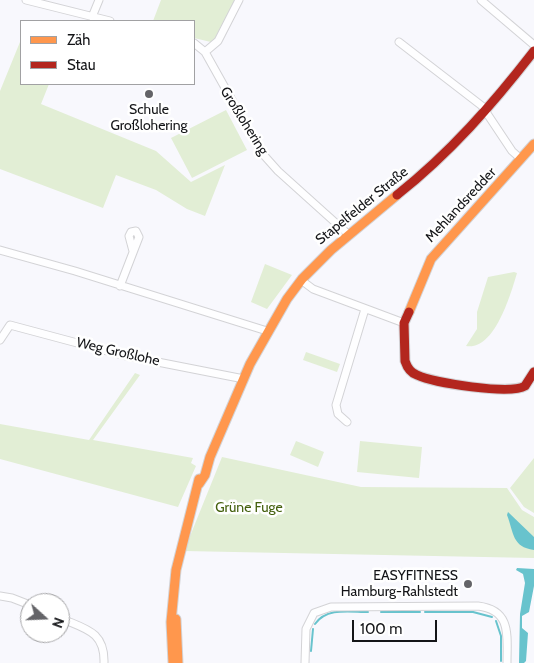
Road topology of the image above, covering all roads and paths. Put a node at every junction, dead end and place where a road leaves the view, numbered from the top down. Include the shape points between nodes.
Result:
1 (26, 0) edge
2 (99, 0) edge
3 (239, 0) edge
4 (481, 0) edge
5 (92, 17) junction
6 (106, 20) edge
7 (399, 42) dead end
8 (195, 44) edge
9 (534, 45) edge
10 (534, 51) edge
11 (205, 52) junction
12 (487, 111) junction
13 (534, 144) edge
14 (521, 159) junction
15 (348, 234) junction
16 (0, 250) edge
17 (134, 251) dead end
18 (301, 280) junction
19 (120, 286) junction
20 (365, 309) junction
21 (404, 323) junction
22 (267, 332) junction
23 (0, 340) edge
24 (534, 372) edge
25 (244, 379) junction
26 (347, 422) dead end
27 (0, 596) edge
28 (172, 601) junction
29 (20, 602) edge
30 (70, 623) edge
31 (104, 663) edge
32 (172, 663) edge
33 (178, 663) edge
34 (305, 663) edge
35 (507, 663) edge

1 - 5 street
2 - 5 street
3 - 11 street via 218,41
4 - 9 street
5 - 6 street
7 - 12 street
8 - 11 street, Großlohering
10 - 12 street, Stapelfelder Straße
11 - 15 street, Großlohering via 261,152
12 - 14 street via 512,151
12 - 15 street, Stapelfelder Straße via 425,173
13 - 14 street, Mehlandsredder
14 - 21 street, Mehlandsredder via 440,246
15 - 18 street, Stapelfelder Straße
16 - 19 street
17 - 19 street
18 - 20 street via 313,289
18 - 22 street, Stapelfelder Straße
19 - 22 street
20 - 21 street
20 - 26 street via 336,404 338,414
21 - 24 street, Mehlandsredder via 405,361 416,375 510,391 526,386
22 - 25 street, Stapelfelder Straße
23 - 25 street, Weg Großlohe via 10,325 122,355
25 - 28 street, Stapelfelder Straße via 199,484 180,546
27 - 29 street
28 - 32 street, Stapelfelder Straße
28 - 33 street, Stapelfelder Straße
30 - 31 street via 98,636
34 - 35 street via 310,618 321,609 339,606 478,606 490,609 501,616 506,626

